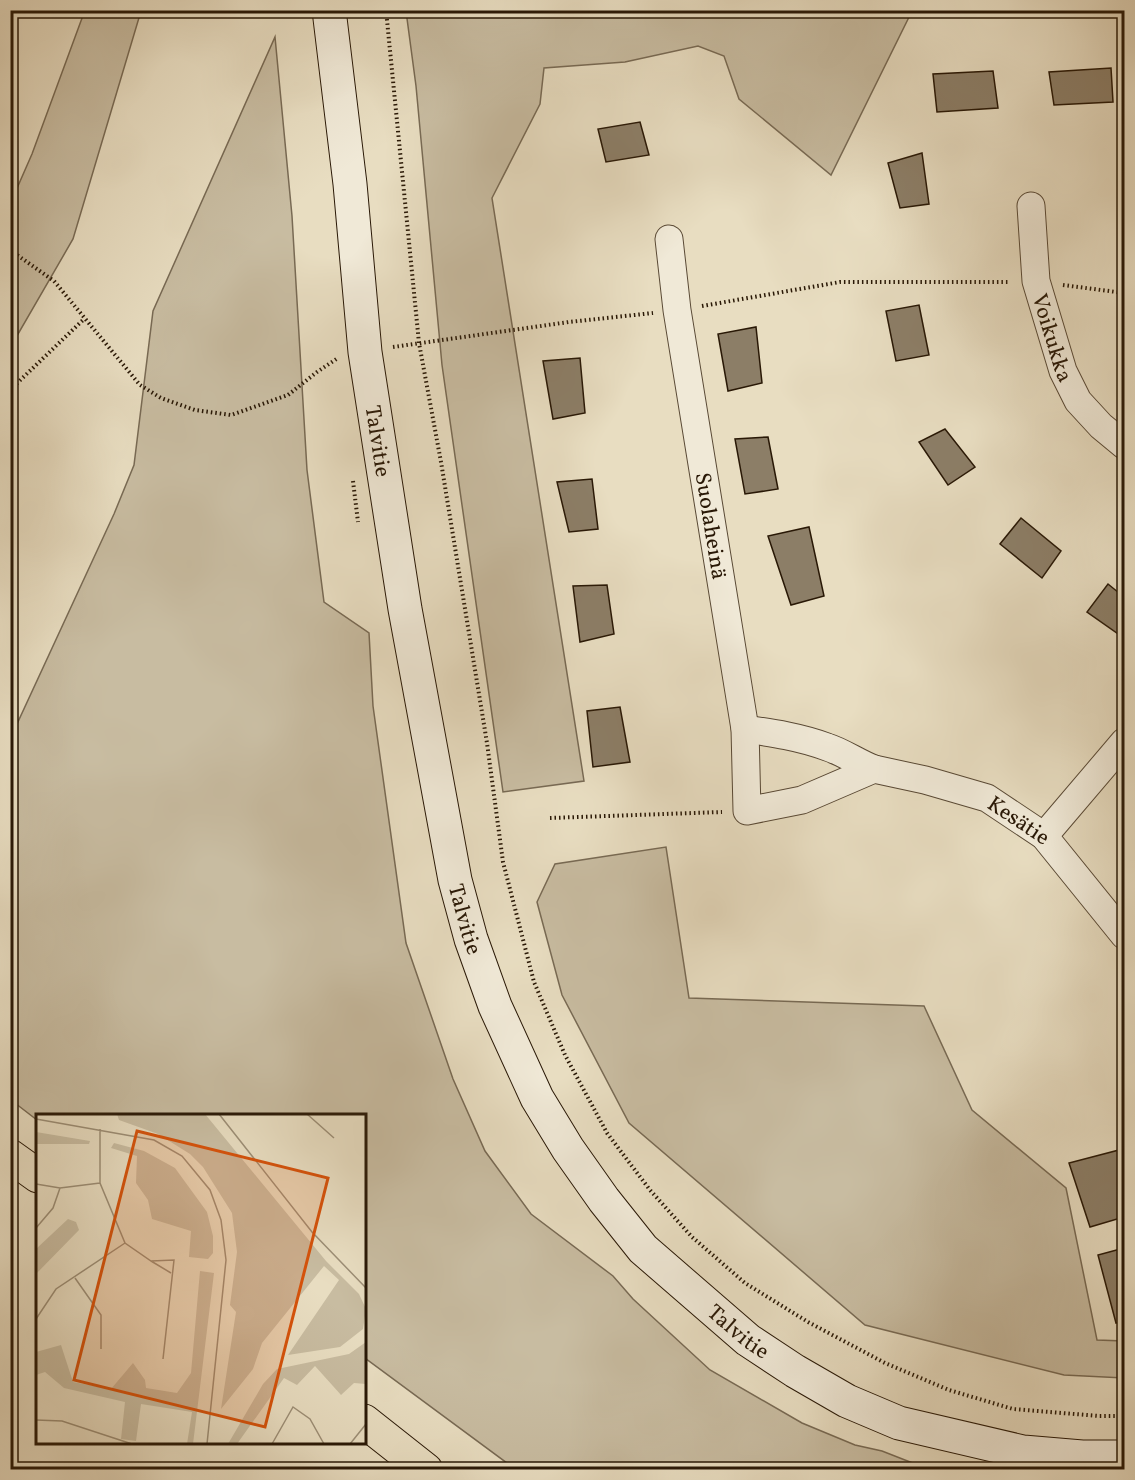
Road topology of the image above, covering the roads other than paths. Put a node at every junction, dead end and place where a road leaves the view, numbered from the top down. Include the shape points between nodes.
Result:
1 (328, 10) edge
2 (1030, 206) dead end
3 (669, 239) dead end
4 (1125, 445) edge
5 (745, 729) junction
6 (1125, 742) edge
7 (874, 769) junction
8 (1044, 836) junction
9 (1125, 935) edge
10 (10, 1156) edge
11 (36, 1175) edge
12 (366, 1423) edge
13 (1125, 1457) edge
14 (426, 1470) edge

1 - 13 street, Talvitie via 350,184 365,352 405,609 455,880 495,1006 537,1098 568,1149 643,1249 748,1340 847,1401 899,1423 1023,1452
2 - 4 street, Voikukka via 1036,282 1063,371 1078,401
3 - 5 street, Suolaheinä
5 - 7 street, Kesätie via 790,735 830,747
5 - 7 street, Suolaheinä via 747,811 802,800
6 - 8 street
7 - 8 street, Kesätie via 987,798
8 - 9 street, Kesätie
10 - 11 main road
12 - 14 main road

